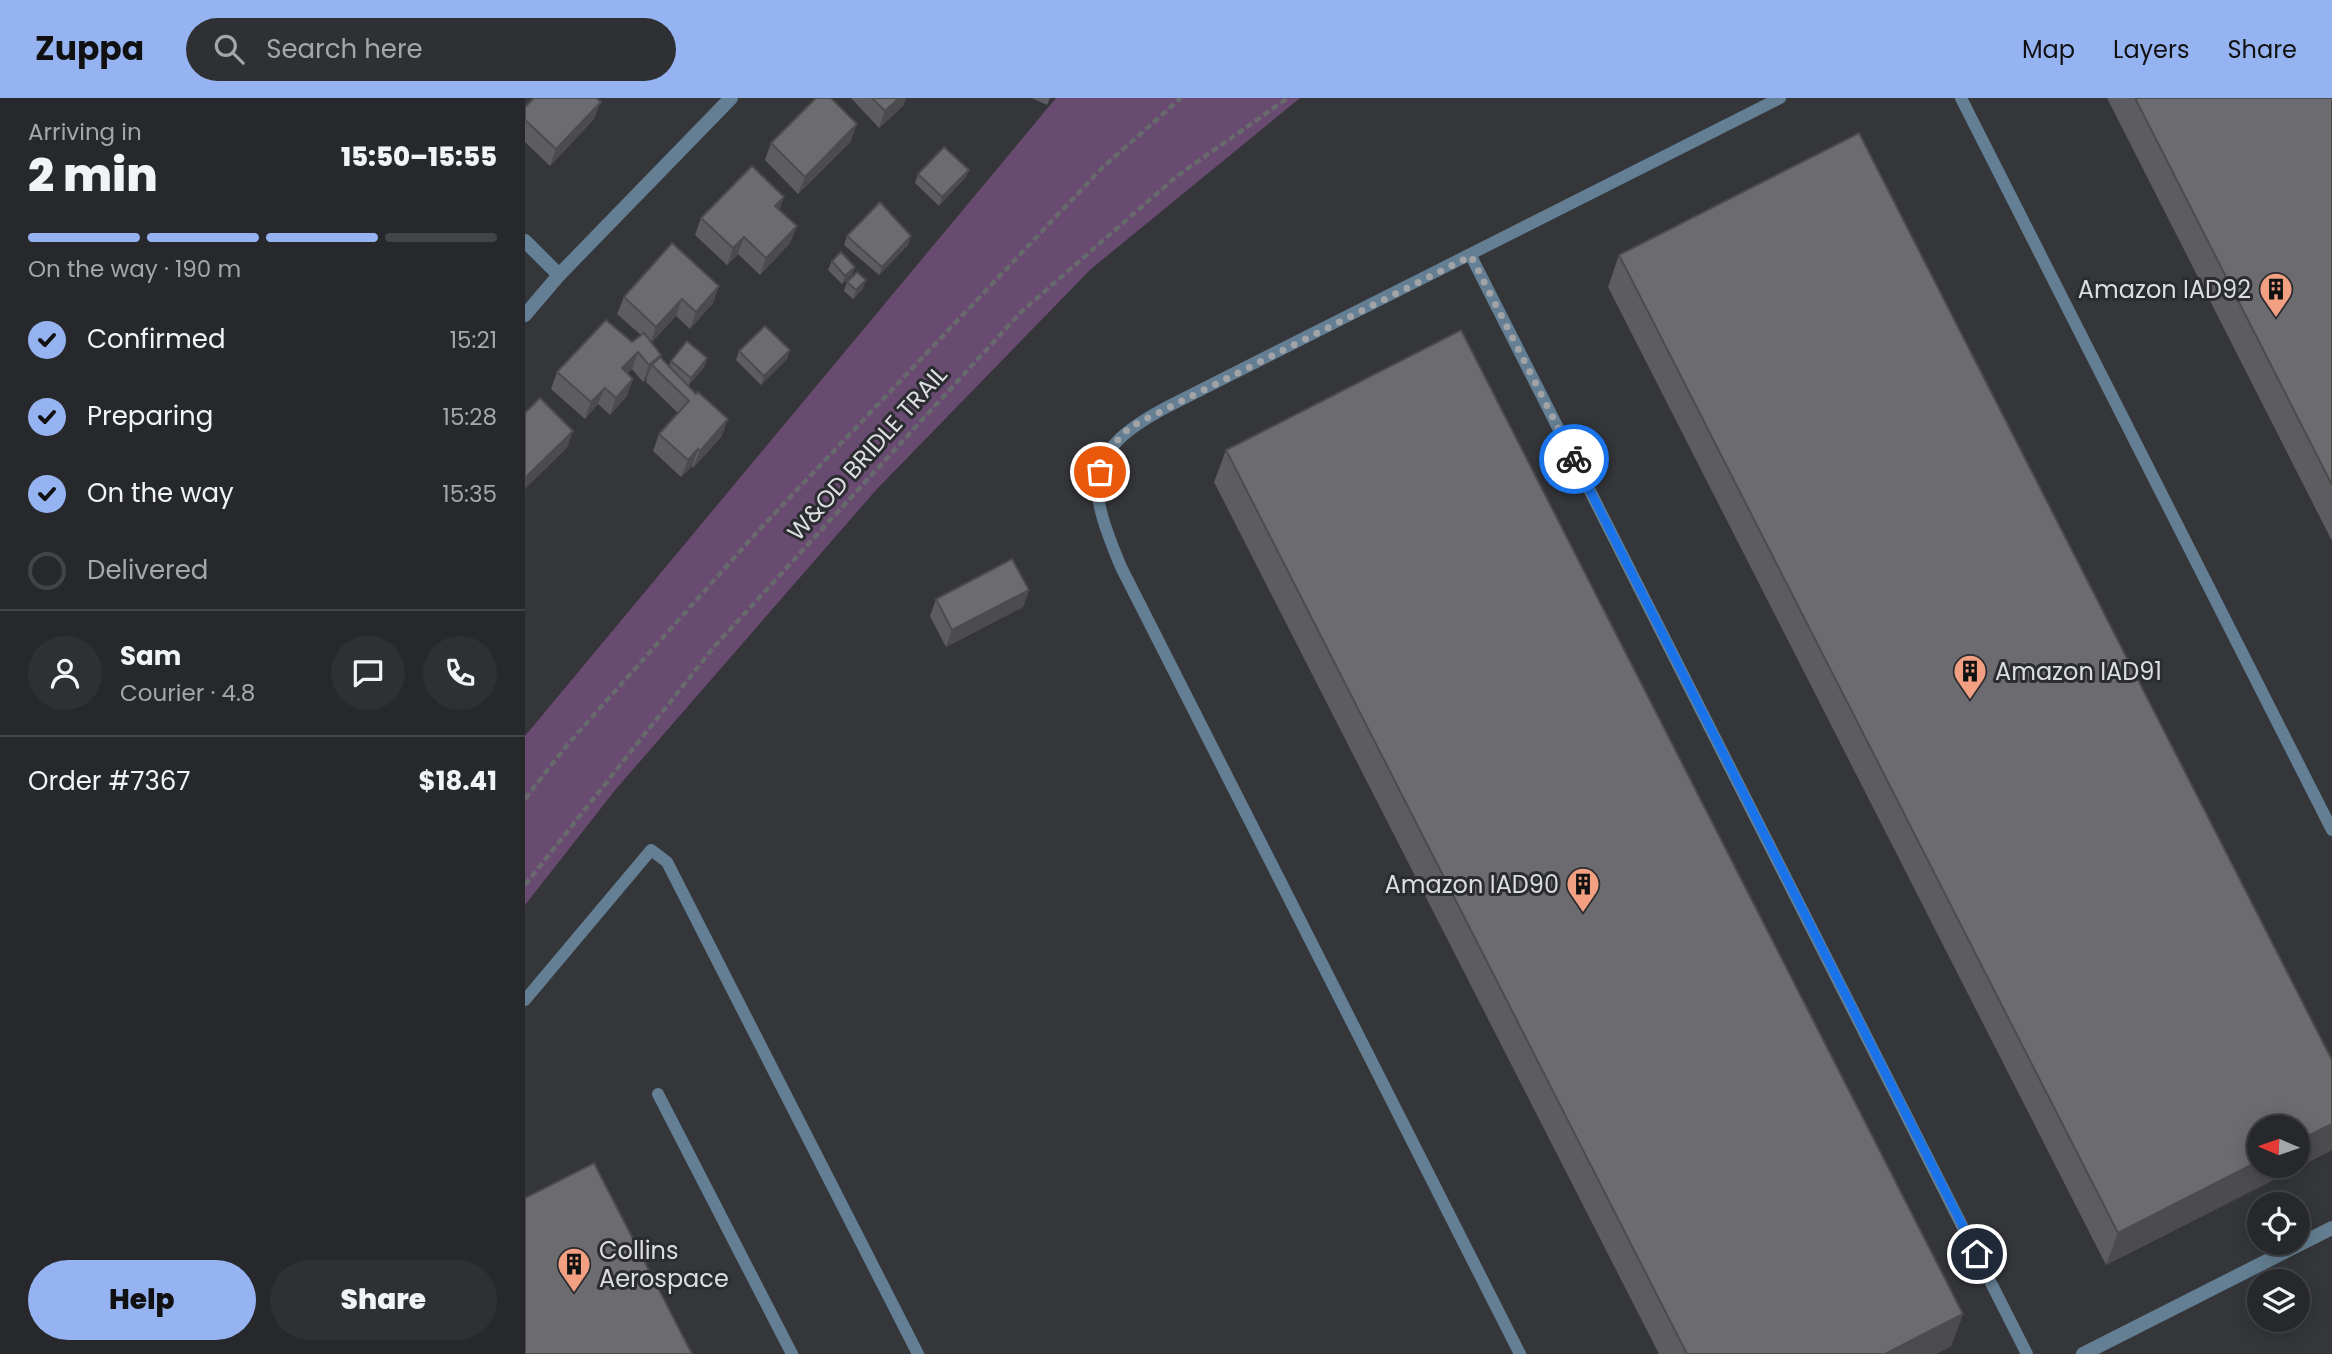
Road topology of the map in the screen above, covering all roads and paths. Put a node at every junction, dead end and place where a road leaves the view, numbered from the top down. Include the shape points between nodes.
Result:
1 (731, 98) edge
2 (1181, 98) edge
3 (1288, 98) edge
4 (1780, 98) edge
5 (1961, 98) edge
6 (525, 241) edge
7 (1471, 256) junction
8 (559, 275) junction
9 (525, 316) edge
10 (525, 799) edge
11 (2332, 830) edge
12 (525, 885) edge
13 (525, 1000) edge
14 (658, 1094) dead end
15 (2332, 1228) edge
16 (792, 1354) edge
17 (918, 1354) edge
18 (1520, 1354) edge
19 (2027, 1354) edge
20 (2083, 1354) edge

1 - 8 street
2 - 10 path via 1103,167 758,531
3 - 12 path, W&OD BRIDLE TRAIL via 1177,176 1021,312 713,648
4 - 7 lane
5 - 11 lane
6 - 8 street
7 - 18 lane via 1130,427 1104,455 1097,488 1102,522 1121,568
7 - 19 lane
8 - 9 street
13 - 17 lane via 651,850 667,862
14 - 16 lane
15 - 20 street

